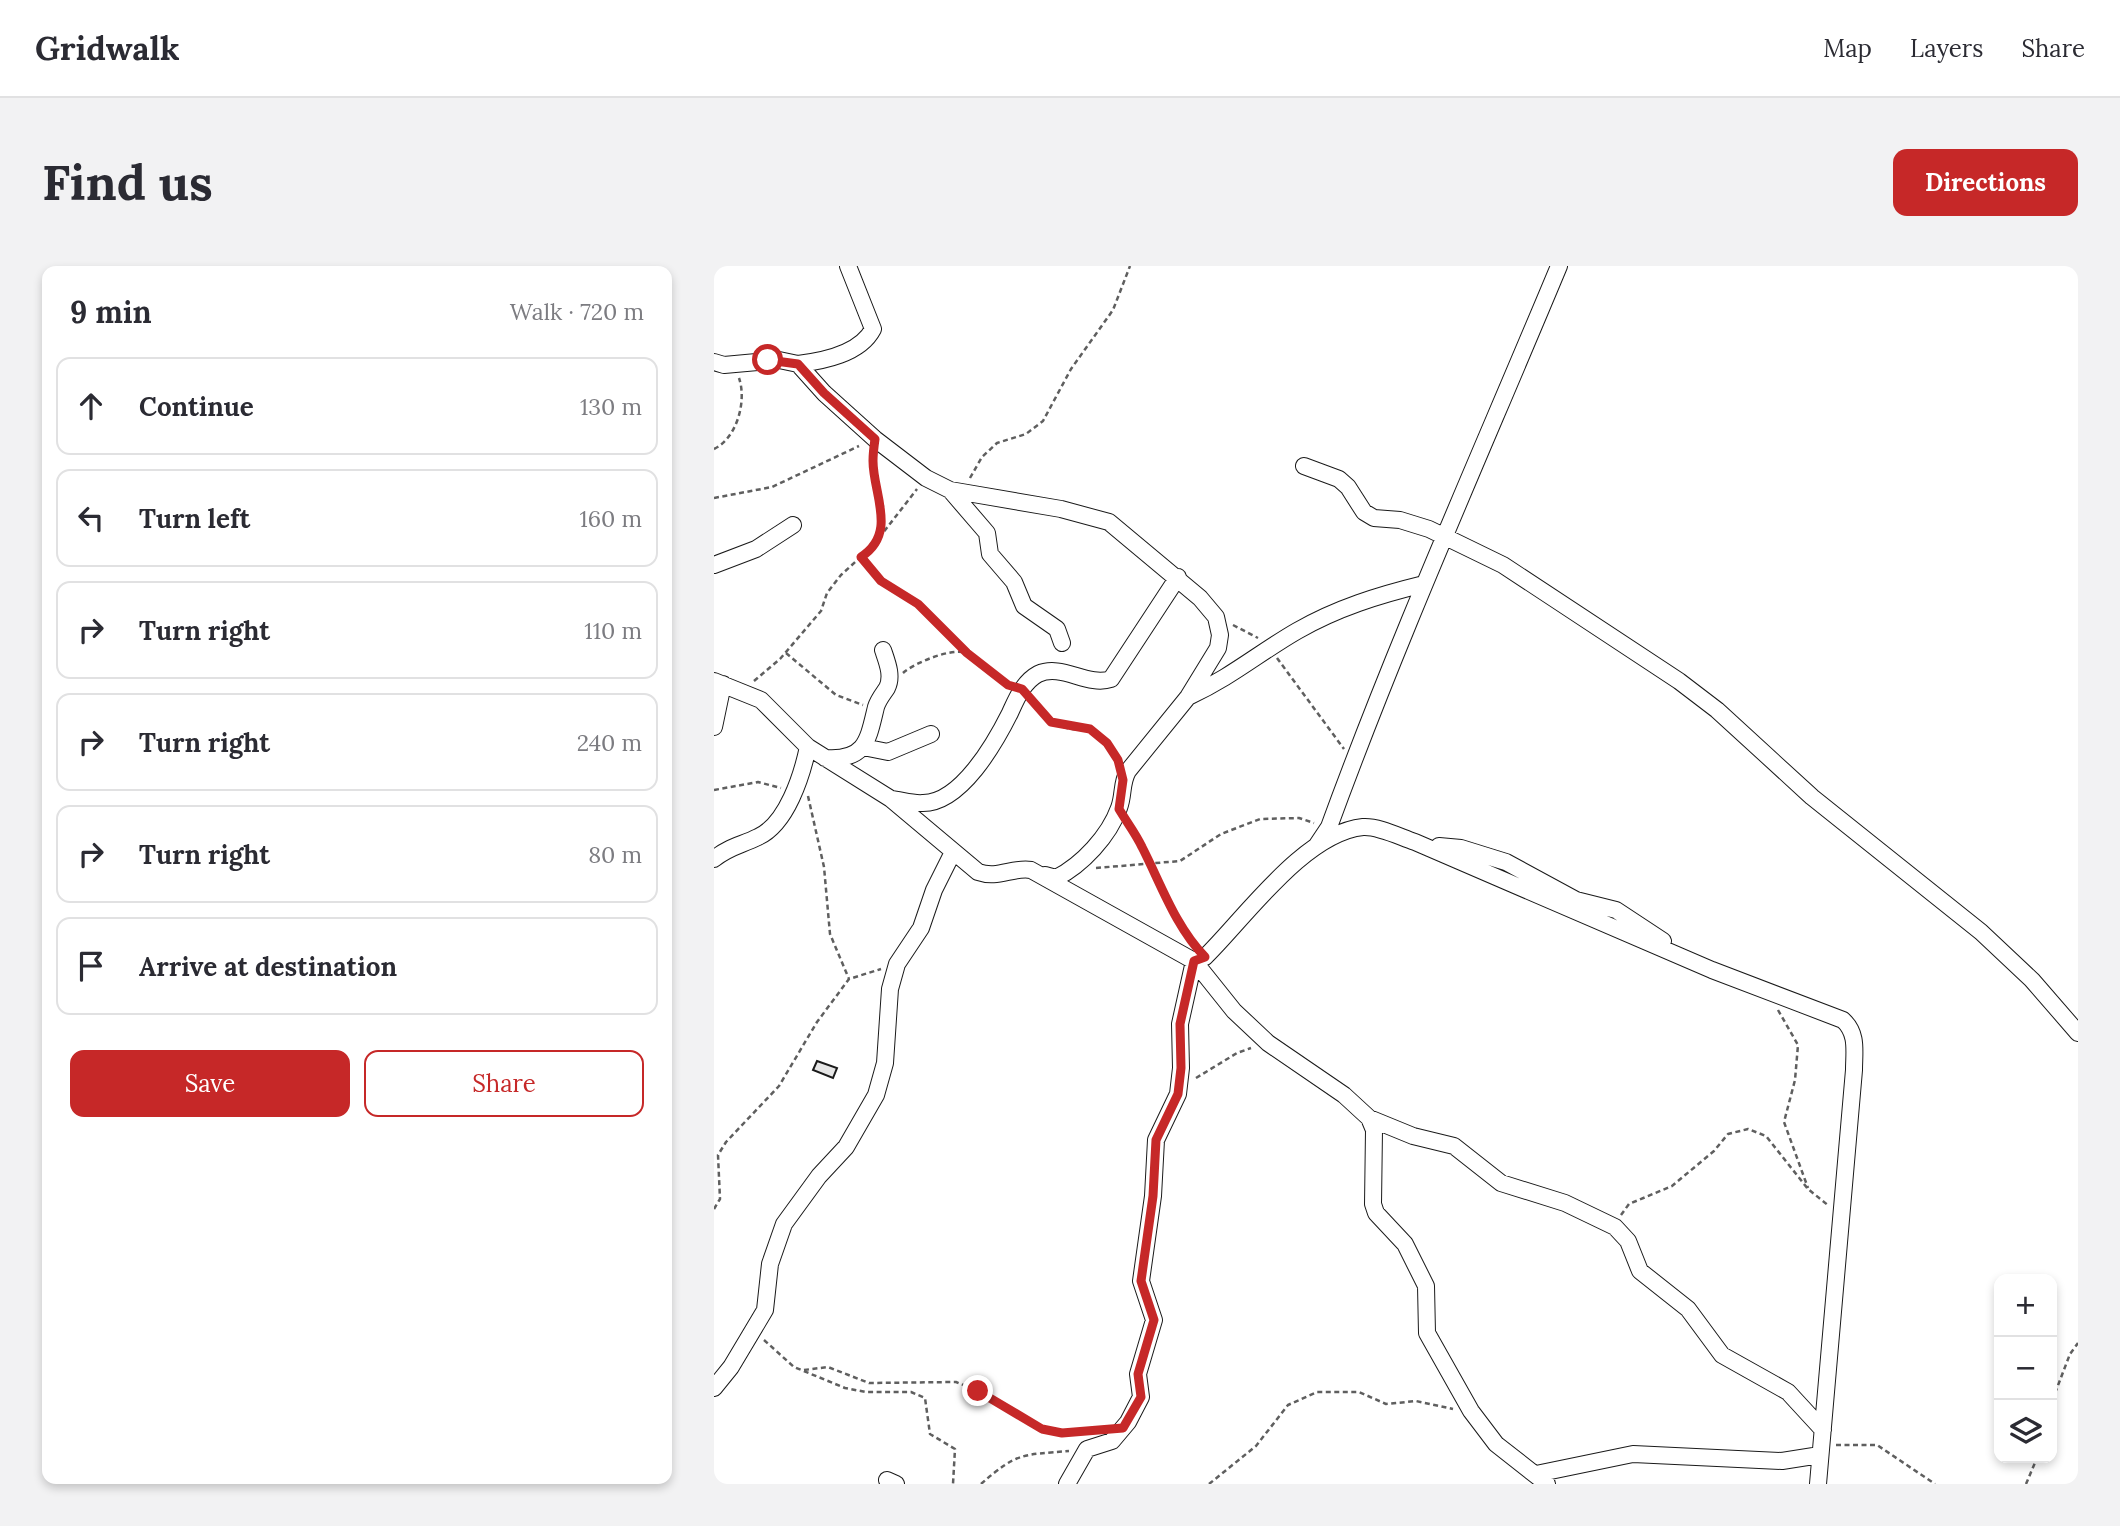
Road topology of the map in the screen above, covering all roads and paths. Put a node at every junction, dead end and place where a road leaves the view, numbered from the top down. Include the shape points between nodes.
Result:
1 (848, 266) edge
2 (1130, 266) edge
3 (1559, 266) edge
4 (714, 362) edge
5 (798, 364) junction
6 (735, 365) junction
7 (875, 439) junction
8 (714, 449) edge
9 (1304, 466) dead end
10 (926, 478) junction
11 (950, 490) junction
12 (714, 498) edge
13 (793, 525) dead end
14 (1447, 536) junction
15 (876, 543) junction
16 (861, 557) junction
17 (714, 565) edge
18 (1178, 577) junction
19 (1424, 584) junction
20 (1216, 617) junction
21 (1062, 643) dead end
22 (1269, 648) junction
23 (883, 650) dead end
24 (786, 653) junction
25 (967, 653) junction
26 (718, 682) edge
27 (888, 686) junction
28 (1022, 689) junction
29 (743, 690) junction
30 (1188, 697) junction
31 (876, 714) junction
32 (714, 727) edge
33 (930, 734) dead end
34 (808, 747) junction
35 (863, 747) junction
36 (825, 758) junction
37 (1354, 763) junction
38 (802, 776) junction
39 (1123, 780) junction
40 (714, 790) edge
41 (794, 792) junction
42 (891, 799) junction
43 (1119, 809) junction
44 (1329, 827) junction
45 (1364, 827) junction
46 (1315, 847) junction
47 (953, 852) junction
48 (714, 859) edge
49 (1148, 862) junction
50 (1095, 869) dead end
51 (1045, 875) junction
52 (1199, 959) junction
53 (897, 964) junction
54 (849, 979) junction
55 (1768, 991) junction
56 (2078, 1033) edge
57 (1268, 1043) junction
58 (1178, 1094) junction
59 (1369, 1118) junction
60 (718, 1155) junction
61 (714, 1158) edge
62 (1808, 1189) junction
63 (714, 1209) edge
64 (1840, 1215) junction
65 (1615, 1227) junction
66 (753, 1331) junction
67 (2078, 1343) edge
68 (804, 1370) junction
69 (714, 1388) edge
70 (2052, 1400) edge
71 (1478, 1420) junction
72 (1123, 1428) junction
73 (1823, 1430) junction
74 (1087, 1449) junction
75 (1820, 1455) junction
76 (2035, 1463) edge
77 (1541, 1479) edge
78 (953, 1484) edge
79 (981, 1484) edge
80 (1067, 1484) edge
81 (1209, 1484) edge
82 (1818, 1484) edge
83 (1935, 1484) edge
84 (2026, 1484) edge

1 - 5 street via 873,329 842,353
2 - 11 path via 1105,324 1070,369 1043,421 1026,434 997,443 968,480
3 - 14 street
4 - 6 street
5 - 6 street via 779,360
5 - 7 street
6 - 8 path via 742,386 742,411
7 - 10 street
7 - 12 path via 806,469 793,480
7 - 15 path via 873,460 883,511
9 - 14 street via 1339,479 1374,518 1413,523
10 - 11 street
10 - 15 path
11 - 18 street via 1110,522
11 - 21 street via 987,533 990,554 1014,582 1024,606 1057,629
13 - 17 street via 756,550
14 - 19 street
14 - 56 street via 1570,608 1717,710 1812,797 1981,932 2032,980
15 - 16 path
16 - 24 path via 833,584 821,611
16 - 25 path via 881,581 918,604
18 - 20 street
18 - 28 street via 1111,679 1101,682 1052,671 1039,674
19 - 22 street via 1351,605
19 - 37 street
20 - 22 path
20 - 30 street via 1218,648
22 - 30 street via 1229,677
22 - 37 path
23 - 27 street
24 - 29 path
24 - 31 path via 836,695
25 - 27 path via 920,662
25 - 28 path via 1008,685
26 - 29 street
26 - 32 street
27 - 31 street
28 - 39 path via 1051,722 1097,733 1113,749
28 - 42 street via 987,755 960,785 925,804
29 - 34 street via 761,700
30 - 39 street
31 - 35 street
33 - 35 street via 888,752
34 - 36 street
34 - 38 street
35 - 36 street via 842,759
36 - 42 street
37 - 44 street
38 - 41 street
38 - 54 path via 815,818 830,934
39 - 43 street
40 - 41 path via 758,782
41 - 48 street via 768,832
42 - 47 street
43 - 49 path
43 - 51 street via 1082,860 1056,878
44 - 45 street
44 - 46 street
44 - 49 path via 1299,818 1260,819 1221,834 1187,859
45 - 46 street
45 - 55 street via 1415,842
46 - 52 street
47 - 51 street via 987,875 1017,868
47 - 53 street via 921,928
49 - 50 path
49 - 52 path
51 - 52 street
52 - 57 street via 1234,1011
52 - 58 street via 1180,1024
53 - 54 path
53 - 66 street via 890,989 886,1063 876,1095 846,1147 784,1224 770,1264 765,1310
54 - 60 path via 779,1086
55 - 62 path via 1798,1045 1784,1122
55 - 64 street via 1829,1013 1851,1028 1855,1040
57 - 58 path via 1202,1072
57 - 59 street
58 - 72 street via 1156,1140 1141,1281 1154,1320 1138,1374 1141,1397
59 - 65 street via 1454,1146 1500,1183 1565,1203
59 - 71 street via 1374,1130 1376,1213 1405,1244 1426,1286 1427,1333
60 - 61 path
60 - 63 path via 720,1199
62 - 64 path
62 - 65 path via 1766,1136 1737,1130 1671,1186 1629,1203
64 - 73 street
65 - 73 street via 1628,1241 1640,1271 1688,1309 1723,1355 1788,1392
66 - 68 path via 794,1367
66 - 69 street
67 - 70 path
68 - 72 path via 828,1367 869,1383 946,1380 978,1391 1042,1429 1062,1433
68 - 78 path via 845,1388 911,1392 925,1398 930,1434 955,1448
71 - 77 street via 1496,1444
71 - 81 path via 1434,1402 1386,1404 1359,1392 1317,1392 1288,1405 1256,1446
72 - 74 street via 1112,1441
73 - 75 street
73 - 83 path via 1834,1444 1877,1445
74 - 79 path via 1019,1456
74 - 80 street
75 - 77 street via 1782,1461 1633,1454
75 - 82 street
76 - 84 path

